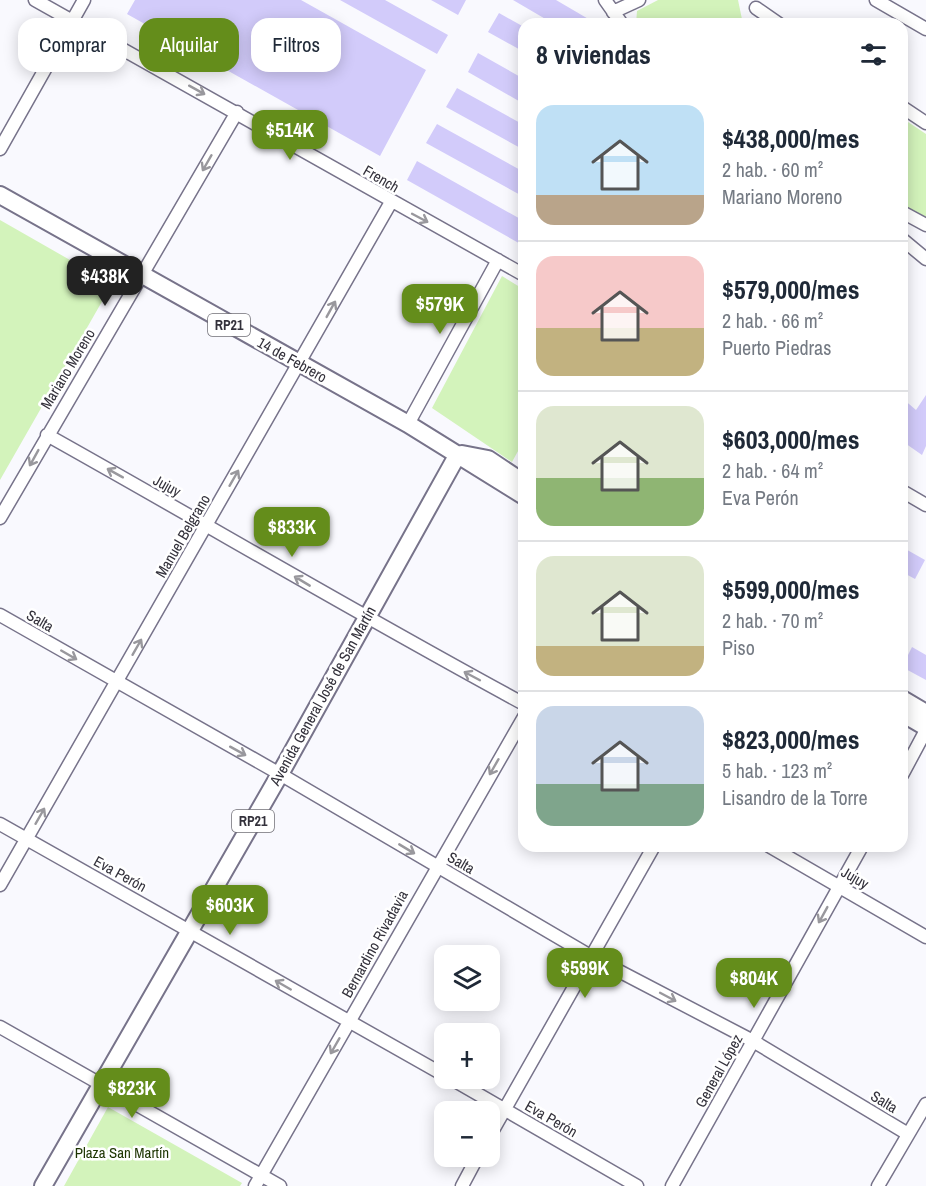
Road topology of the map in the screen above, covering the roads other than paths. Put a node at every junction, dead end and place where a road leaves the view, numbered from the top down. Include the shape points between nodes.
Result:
1 (35, 0) edge
2 (84, 0) edge
3 (605, 0) edge
4 (639, 0) edge
5 (876, 0) edge
6 (755, 4) edge
7 (613, 12) junction
8 (67, 18) edge
9 (74, 18) edge
10 (618, 18) edge
11 (772, 18) edge
12 (907, 18) edge
13 (908, 19) edge
14 (926, 29) edge
15 (127, 51) edge
16 (43, 72) edge
17 (908, 111) edge
18 (237, 112) junction
19 (926, 123) edge
20 (0, 149) edge
21 (0, 195) edge
22 (391, 202) junction
23 (908, 215) edge
24 (926, 225) edge
25 (908, 244) edge
26 (926, 258) edge
27 (498, 260) junction
28 (518, 272) edge
29 (141, 275) junction
30 (300, 364) junction
31 (408, 424) junction
32 (47, 435) junction
33 (458, 454) junction
34 (518, 474) edge
35 (518, 493) edge
36 (908, 494) edge
37 (926, 505) edge
38 (0, 518) edge
39 (207, 525) junction
40 (0, 615) edge
41 (366, 619) junction
42 (116, 683) junction
43 (518, 701) edge
44 (908, 702) edge
45 (926, 713) edge
46 (908, 717) edge
47 (518, 727) edge
48 (926, 729) edge
49 (908, 764) edge
50 (280, 774) junction
51 (0, 824) edge
52 (27, 839) junction
53 (651, 852) edge
54 (780, 852) edge
55 (859, 852) edge
56 (436, 866) junction
57 (0, 885) edge
58 (840, 886) junction
59 (190, 931) junction
60 (926, 937) edge
61 (592, 957) junction
62 (348, 1023) junction
63 (0, 1027) edge
64 (753, 1041) junction
65 (434, 1070) edge
66 (100, 1083) junction
67 (470, 1089) edge
68 (926, 1104) edge
69 (505, 1109) junction
70 (500, 1118) edge
71 (908, 1134) junction
72 (472, 1167) edge
73 (258, 1180) edge
74 (43, 1186) edge
75 (279, 1186) edge
76 (462, 1186) edge
77 (637, 1186) edge
78 (672, 1186) edge
79 (879, 1186) edge

1 - 8 street, French
2 - 9 street
3 - 7 street
4 - 7 street
5 - 12 street
6 - 11 street
7 - 10 street
13 - 14 street
15 -> 18 street, French
16 - 20 street
17 - 19 street
18 - 22 street, French
18 -> 29 street, Mariano Moreno
21 - 29 main road, 14 de Febrero / RP21
22 -> 27 street, French
30 -> 22 street, Manuel Belgrano
23 - 24 street
25 - 26 street
27 - 28 street, French
27 - 31 street
29 - 30 main road, 14 de Febrero / RP21
29 - 32 street, Mariano Moreno
30 - 31 main road, 14 de Febrero / RP21
39 -> 30 street, Manuel Belgrano
31 - 33 main road, 14 de Febrero / RP21
32 -> 38 street, Mariano Moreno
39 -> 32 street, Jujuy
33 - 34 main road, 14 de Febrero via 488,459
33 - 35 main road, 14 de Febrero
33 - 41 main road, Avenida General José de San Martín / RP21
36 - 37 street
41 -> 39 street, Jujuy
42 -> 39 street, Manuel Belgrano
40 -> 42 street, Salta
43 -> 41 street, Jujuy
41 - 50 main road, Avenida General José de San Martín / RP21
42 -> 50 street, Salta
52 -> 42 street, Manuel Belgrano
44 - 45 main road
46 - 48 main road
47 -> 56 street, Bernardino Rivadavia
48 - 49 street
50 -> 56 street, Salta
50 - 59 main road, Avenida General José de San Martín / RP21
51 - 52 street, Eva Perón
52 - 57 street, Manuel Belgrano
52 - 59 street, Eva Perón
53 - 61 street
54 - 58 street, Jujuy
55 - 58 street, General López
56 - 61 street, Salta
56 - 62 street, Bernardino Rivadavia
58 - 60 street, Jujuy
58 -> 64 street, General López
62 -> 59 street, Eva Perón
59 - 66 main road, Avenida General José de San Martín / RP21
61 -> 64 street, Salta
61 - 69 street
62 - 65 street, Eva Perón
62 -> 73 street, Bernardino Rivadavia
63 - 66 street
64 - 71 street, Salta
64 - 78 street, General López
66 - 73 street
66 - 74 main road, Avenida General José de San Martín / RP21
67 - 69 street, Eva Perón
68 - 71 street
69 - 70 street
69 - 77 street, Eva Perón
71 - 79 street
72 - 76 street
73 - 75 street

